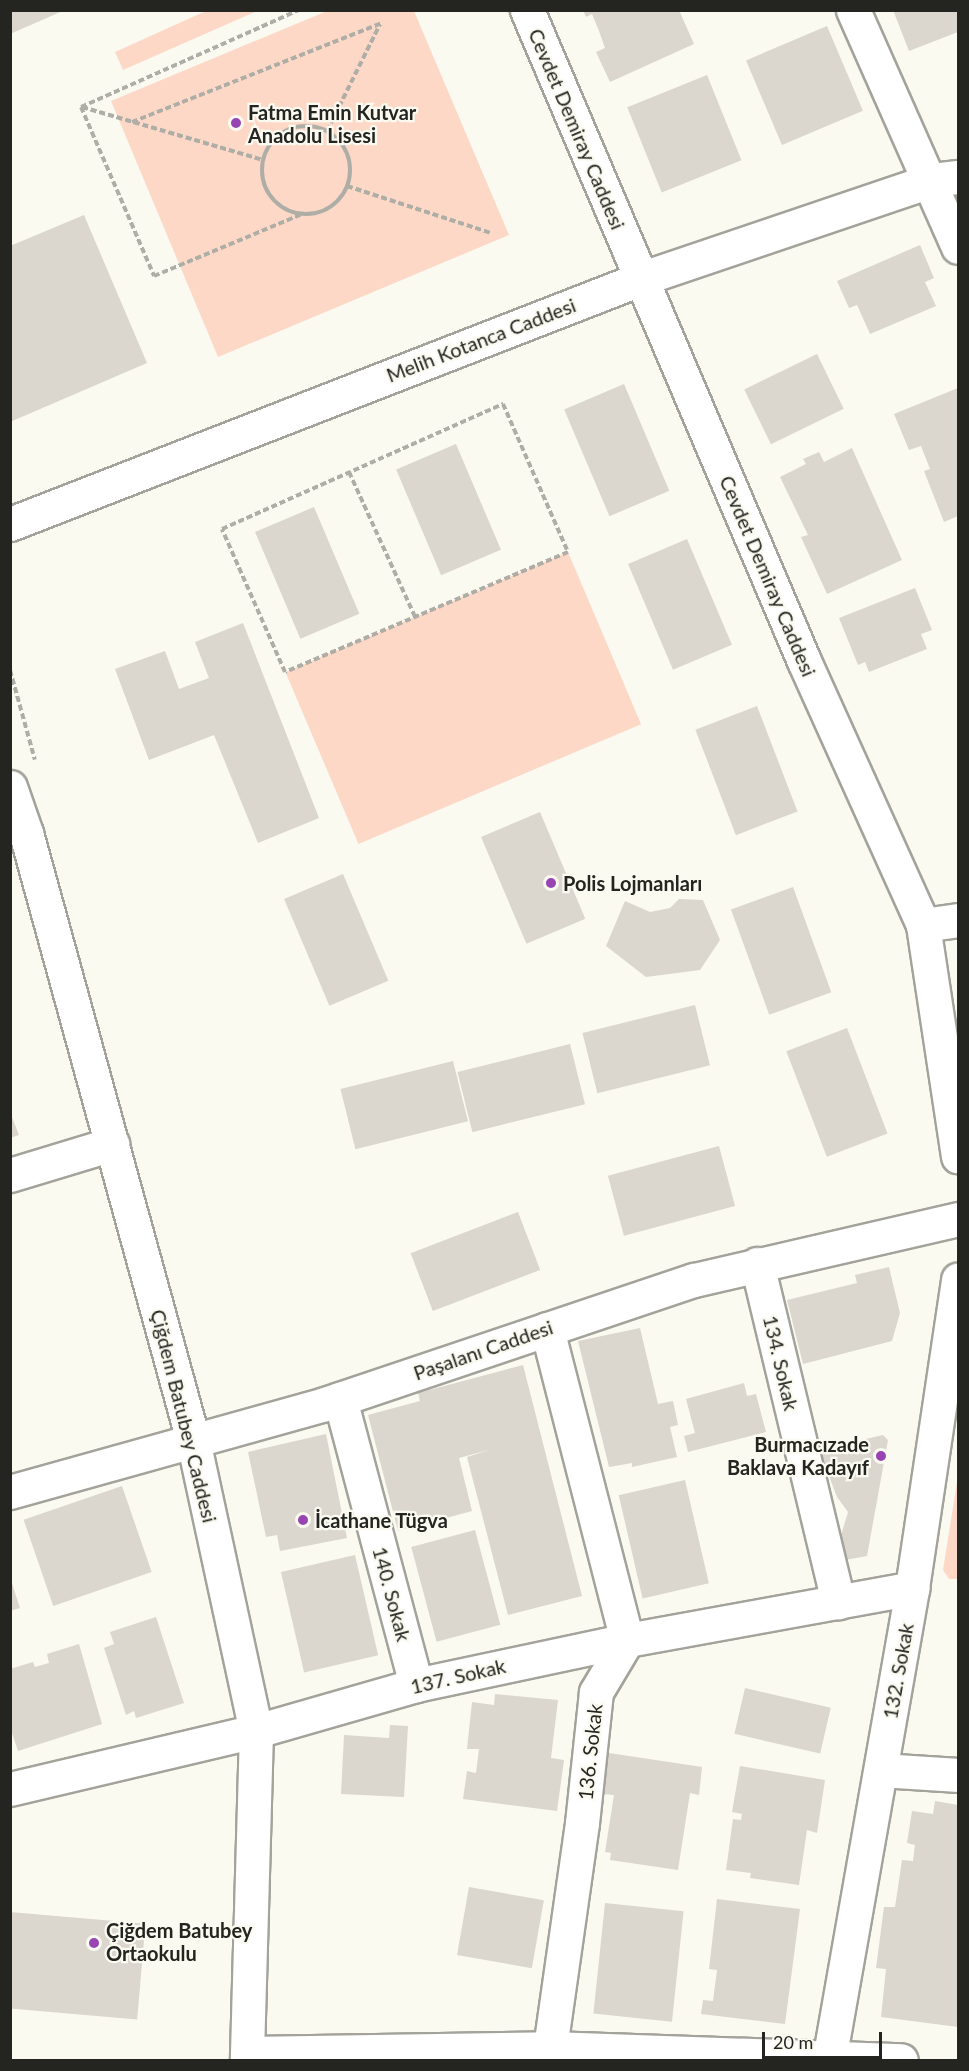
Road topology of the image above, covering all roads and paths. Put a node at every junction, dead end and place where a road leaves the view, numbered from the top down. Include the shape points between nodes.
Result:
1 (299, 10) edge
2 (527, 10) edge
3 (853, 10) edge
4 (81, 107) junction
5 (132, 122) junction
6 (327, 130) junction
7 (262, 160) junction
8 (945, 178) edge
9 (347, 186) junction
10 (302, 214) junction
11 (491, 233) dead end
12 (958, 247) edge
13 (640, 279) junction
14 (349, 472) junction
15 (10, 524) edge
16 (416, 616) junction
17 (10, 787) edge
18 (958, 920) edge
19 (923, 925) junction
20 (112, 1144) junction
21 (958, 1156) edge
22 (10, 1175) edge
23 (958, 1219) edge
24 (757, 1264) junction
25 (958, 1279) edge
26 (547, 1329) junction
27 (340, 1399) junction
28 (193, 1440) junction
29 (10, 1492) edge
30 (912, 1588) junction
31 (838, 1602) junction
32 (627, 1640) junction
33 (416, 1685) junction
34 (256, 1731) junction
35 (881, 1770) junction
36 (958, 1775) edge
37 (10, 1789) edge
38 (550, 2048) junction
39 (247, 2057) edge
40 (829, 2060) edge
41 (901, 2061) edge

1 - 4 path
2 - 13 street, Cevdet Demiray Caddesi
3 - 8 street
4 - 5 path
4 - 10 path via 154,276
5 - 6 path via 380,24
5 - 7 path
6 - 7 path via 302,125 287,129 274,138
6 - 9 path via 342,143 349,157
7 - 10 path via 267,192 288,211
8 - 12 street
8 - 13 street, Melih Kotanca Caddesi
9 - 10 path via 330,208
9 - 11 path
13 - 15 street, Melih Kotanca Caddesi
13 - 19 street, Cevdet Demiray Caddesi via 804,661
14 - 16 path
14 - 16 path via 222,529 285,672
14 - 16 path via 503,404 568,552
17 - 20 street, Çiğdem Batubey Caddesi
18 - 19 street
19 - 21 street, Cevdet Demiray Caddesi
20 - 22 street
20 - 28 street, Çiğdem Batubey Caddesi
23 - 24 street, Paşalanı Caddesi
24 - 26 street, Paşalanı Caddesi via 694,1280
24 - 31 street, 134. Sokak
25 - 30 street, 132. Sokak
26 - 27 street, Paşalanı Caddesi
26 - 32 street
27 - 28 street, Paşalanı Caddesi
27 - 33 street, 140. Sokak
28 - 29 street, Paşalanı Caddesi
28 - 34 street, Çiğdem Batubey Caddesi
30 - 31 street, 137. Sokak
30 - 35 street, 132. Sokak
31 - 32 street, 137. Sokak
32 - 33 street, 137. Sokak
32 - 38 street, 136. Sokak via 596,1692
33 - 34 street, 137. Sokak
34 - 37 street, 137. Sokak
34 - 39 street, Çiğdem Batubey Caddesi
35 - 36 street
35 - 40 street, 132. Sokak
38 - 39 street
38 - 40 street
40 - 41 street

